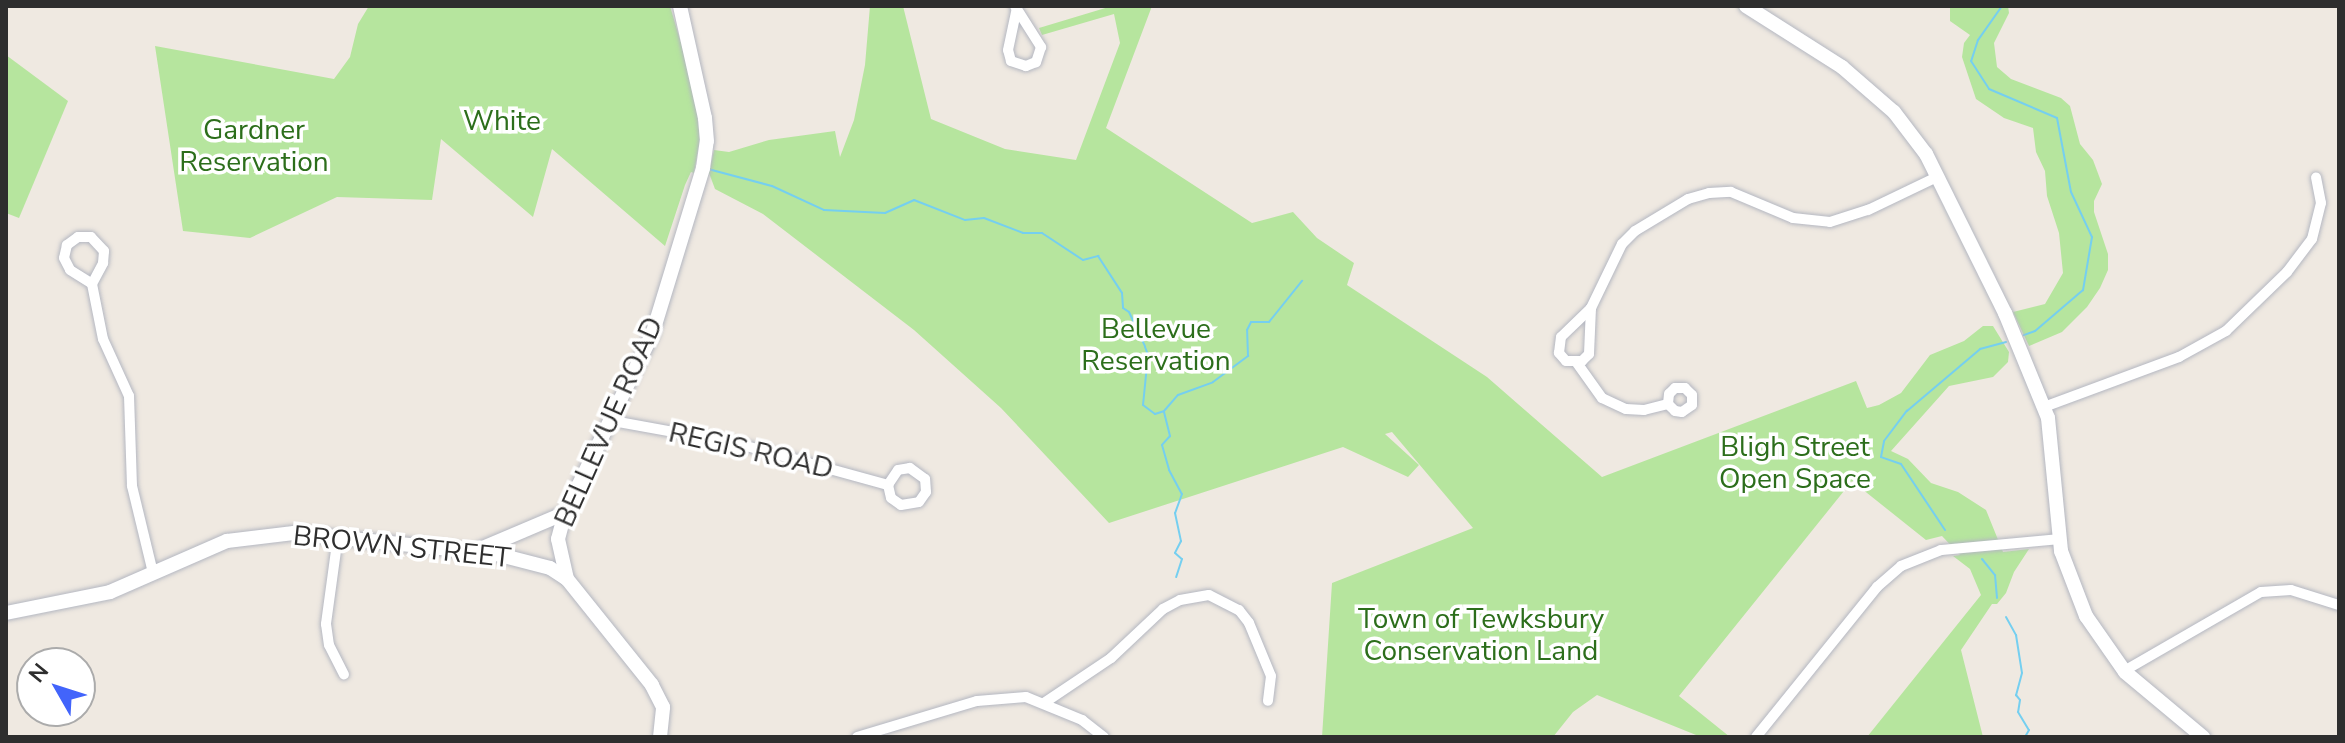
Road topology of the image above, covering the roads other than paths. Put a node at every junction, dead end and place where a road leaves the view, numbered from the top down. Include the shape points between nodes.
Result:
1 (680, 6) edge
2 (1746, 6) edge
3 (1016, 9) edge
4 (1937, 177) junction
5 (2316, 177) dead end
6 (92, 284) junction
7 (1591, 308) junction
8 (1577, 363) junction
9 (1668, 404) dead end
10 (2044, 407) junction
11 (613, 421) junction
12 (888, 485) dead end
13 (565, 513) junction
14 (338, 536) junction
15 (2060, 539) junction
16 (474, 552) junction
17 (153, 573) junction
18 (567, 579) junction
19 (2339, 605) edge
20 (6, 613) edge
21 (2124, 671) junction
22 (344, 674) dead end
23 (1268, 701) dead end
24 (1044, 703) junction
25 (660, 737) edge
26 (857, 737) edge
27 (1104, 737) edge
28 (1756, 737) edge
29 (2203, 737) edge

1 - 11 street, BELLEVUE ROAD via 707,141 703,168 652,335
2 - 4 street via 1842,67 1894,112
3 - 3 street via 1041,47 1036,62 1026,66 1011,61 1008,50
4 - 7 street via 1830,222 1793,218 1731,192 1688,199 1626,239
4 - 10 street
5 - 10 street via 2321,203 2312,239 2287,272 2226,331 2179,357
6 - 6 street via 66,265 67,245 78,237 91,237 104,251
6 - 17 street via 103,339 129,396 132,486
7 - 8 street via 1591,348
7 - 8 street via 1558,342 1562,358
8 - 9 street via 1610,403 1639,411
10 - 15 street
11 - 12 street, REGIS ROAD via 739,444
11 - 13 street, BELLEVUE ROAD
13 - 16 street
13 - 18 street, BELLEVUE ROAD via 558,539
14 - 16 street, BROWN STREET
14 - 17 street, BROWN STREET via 294,533 227,541
14 - 22 street via 326,624 329,645
15 - 21 street via 2086,616
15 - 28 street via 1941,550 1901,566 1877,587
16 - 18 street, BROWN STREET via 528,561
17 - 20 street, BROWN STREET via 100,595
18 - 25 street, BELLEVUE ROAD via 663,707
19 - 21 street via 2291,590 2261,592
21 - 29 street
23 - 24 street via 1271,676 1249,623 1239,610 1209,595 1163,609 1111,658
24 - 26 street via 1026,697 977,701
24 - 27 street

